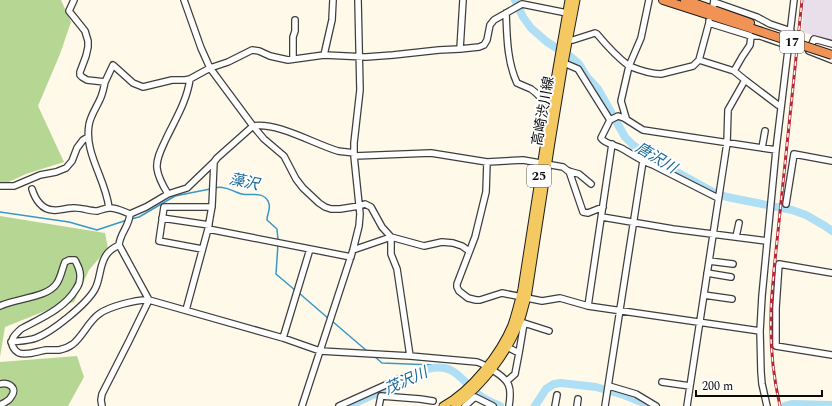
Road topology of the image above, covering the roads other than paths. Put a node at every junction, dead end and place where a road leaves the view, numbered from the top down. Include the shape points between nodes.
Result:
1 (74, 0) edge
2 (184, 0) edge
3 (333, 0) edge
4 (358, 0) edge
5 (463, 0) edge
6 (569, 0) edge
7 (576, 0) edge
8 (649, 0) edge
9 (663, 0) edge
10 (685, 0) edge
11 (794, 0) edge
12 (521, 2) edge
13 (712, 10) edge
14 (506, 13) junction
15 (567, 13) junction
16 (295, 20) dead end
17 (753, 30) junction
18 (791, 31) junction
19 (568, 40) junction
20 (832, 44) edge
21 (789, 46) junction
22 (564, 48) junction
23 (460, 49) junction
24 (832, 49) edge
25 (324, 55) junction
26 (832, 55) edge
27 (360, 56) junction
28 (293, 59) junction
29 (563, 60) junction
30 (699, 60) junction
31 (832, 60) edge
32 (629, 66) junction
33 (210, 68) junction
34 (734, 71) junction
35 (190, 80) junction
36 (745, 80) junction
37 (105, 82) junction
38 (554, 105) junction
39 (778, 105) dead end
40 (626, 118) junction
41 (610, 120) junction
42 (253, 126) junction
43 (765, 131) dead end
44 (88, 137) junction
45 (727, 143) junction
46 (612, 144) junction
47 (762, 148) junction
48 (776, 150) junction
49 (354, 155) junction
50 (643, 161) junction
51 (832, 161) edge
52 (214, 162) junction
53 (487, 162) junction
54 (544, 164) junction
55 (569, 171) junction
56 (591, 184) dead end
57 (0, 186) edge
58 (32, 189) dead end
59 (168, 194) junction
60 (718, 196) junction
61 (786, 204) dead end
62 (359, 206) junction
63 (212, 207) junction
64 (603, 207) junction
65 (109, 208) junction
66 (130, 214) junction
67 (602, 217) junction
68 (162, 218) junction
69 (634, 222) junction
70 (739, 223) dead end
71 (208, 227) junction
72 (713, 234) junction
73 (391, 237) junction
74 (736, 237) junction
75 (767, 241) junction
76 (119, 245) junction
77 (202, 249) junction
78 (310, 249) junction
79 (353, 250) junction
80 (469, 251) junction
81 (351, 257) junction
82 (709, 261) junction
83 (733, 264) dead end
84 (707, 272) junction
85 (832, 273) edge
86 (731, 277) dead end
87 (704, 295) junction
88 (523, 297) junction
89 (732, 299) dead end
90 (149, 300) junction
91 (0, 306) edge
92 (588, 306) junction
93 (186, 310) junction
94 (620, 310) junction
95 (700, 323) junction
96 (549, 331) dead end
97 (760, 331) junction
98 (283, 338) junction
99 (11, 342) junction
100 (507, 347) junction
101 (320, 351) junction
102 (519, 353) junction
103 (832, 355) edge
104 (410, 356) junction
105 (490, 368) junction
106 (410, 374) dead end
107 (507, 381) junction
108 (662, 382) dead end
109 (0, 384) edge
110 (690, 386) junction
111 (471, 388) junction
112 (608, 389) junction
113 (557, 395) dead end
114 (578, 399) dead end
115 (433, 401) dead end
116 (0, 405) edge
117 (102, 406) edge
118 (302, 406) edge
119 (339, 406) edge
120 (379, 406) edge
121 (443, 406) edge
122 (455, 406) edge
123 (465, 406) edge
124 (493, 406) edge
125 (509, 406) edge
126 (555, 406) edge
127 (577, 406) edge
128 (605, 406) edge
129 (656, 406) edge
130 (687, 406) edge
131 (767, 406) edge

1 - 37 street via 69,11 88,41 80,75 87,80
2 - 33 street
3 - 25 street via 332,20
4 - 27 street
5 - 23 street
6 - 15 main road, 高崎渋川線 / 25
7 - 19 main road, 高崎渋川線 / 25
8 - 32 street via 641,38
9 - 13 highway, 17
10 - 13 highway, 17
11 - 18 street
12 - 14 street
12 - 15 street
13 - 17 highway, 17
13 - 18 street via 757,17
13 - 30 street
14 - 23 street via 491,22 484,45
14 - 38 street via 512,72 517,83
15 - 22 main road, 高崎渋川線 / 25
16 - 28 street
17 - 21 street via 760,36
17 - 24 highway, 17
17 - 26 highway, 17, bridge
17 - 34 street via 750,45
18 - 21 street
19 - 22 main road, 高崎渋川線 / 25
19 - 32 street via 595,33
20 - 31 street via 814,39 809,51
21 - 48 street
22 - 29 main road, 高崎渋川線 / 25
23 - 27 street
25 - 27 street
25 - 28 street
27 - 49 street via 360,90
28 - 33 street via 288,60 252,50
29 - 38 main road, 高崎渋川線 / 25
29 - 41 street via 578,69
30 - 32 street via 693,66 660,74
30 - 34 street
32 - 40 street via 621,101
33 - 35 street
33 - 42 street
34 - 36 street
35 - 37 street via 172,80 143,87 134,84 113,65
35 - 59 street via 186,98 157,163 159,176
36 - 39 street
36 - 45 street via 728,110
37 - 44 street via 89,124
38 - 54 main road, 高崎渋川線 / 25
40 - 41 street via 616,116
40 - 45 street via 644,130
41 - 46 street via 601,138
42 - 49 street via 274,127
42 - 52 street
42 - 62 street via 284,156 296,180 319,203 331,209
43 - 47 street
44 - 57 street via 77,148 66,168 14,186
44 - 65 street via 108,197
45 - 47 street
45 - 60 street
46 - 50 street
46 - 64 street
47 - 48 street
48 - 75 street
49 - 53 street via 431,153
49 - 62 street
50 - 60 street
50 - 69 street
51 - 61 street via 794,154
52 - 59 street via 187,188
52 - 63 street
53 - 54 street via 523,160
53 - 80 street via 486,192
54 - 55 street via 563,167
54 - 88 main road, 高崎渋川線 / 25
55 - 56 street via 579,174
55 - 64 street via 583,212 588,213
58 - 65 street via 38,202 49,210 72,208 97,211
59 - 66 street
60 - 72 street
62 - 73 street via 365,204 371,207
62 - 79 street via 359,226
63 - 68 street via 164,207
63 - 71 street
64 - 67 street
65 - 66 street
66 - 76 street
67 - 69 street
67 - 92 street
68 - 71 street
68 - 77 street via 159,241
69 - 72 street
69 - 94 street
70 - 74 street
71 - 77 street
71 - 78 street
72 - 74 street
72 - 82 street
73 - 79 street
73 - 80 street via 425,246 442,242 453,243
73 - 104 street via 391,254 398,269
74 - 75 street
75 - 97 street
76 - 90 street
76 - 99 street via 107,253 96,288 84,303 48,333 35,339
77 - 93 street
78 - 81 street
78 - 98 street
79 - 81 street
80 - 88 street via 457,284 459,291 476,300 502,292
81 - 101 street
82 - 83 street
82 - 84 street
84 - 86 street
84 - 87 street
85 - 103 street via 779,264 776,346
87 - 89 street
87 - 95 street
88 - 92 street via 542,301 560,298
88 - 100 main road, 25 via 520,320
88 - 105 main road, 25
90 - 93 street
90 - 99 street via 137,301 100,313 79,339 59,350 20,353 13,348
90 - 117 street via 102,394
91 - 99 street via 53,289 65,262 69,260 74,260 79,268 80,283 72,296 57,309 21,329
92 - 94 street
93 - 98 street
94 - 95 street
94 - 112 street
95 - 97 street
95 - 110 street
96 - 102 street via 524,323
97 - 131 street via 762,384
98 - 101 street
100 - 102 street
100 - 105 main road, 25
101 - 104 street
101 - 118 street
102 - 107 street via 515,374
104 - 105 street via 477,362
105 - 107 street
105 - 111 main road, 25
106 - 119 street
107 - 125 street via 511,395
108 - 110 street
109 - 116 street via 10,386 14,393
110 - 130 street
111 - 121 main road, 25
111 - 122 main road, 25
112 - 128 street
112 - 129 street via 636,394
113 - 126 street
114 - 127 street
115 - 120 street via 381,396
123 - 124 street via 475,398

